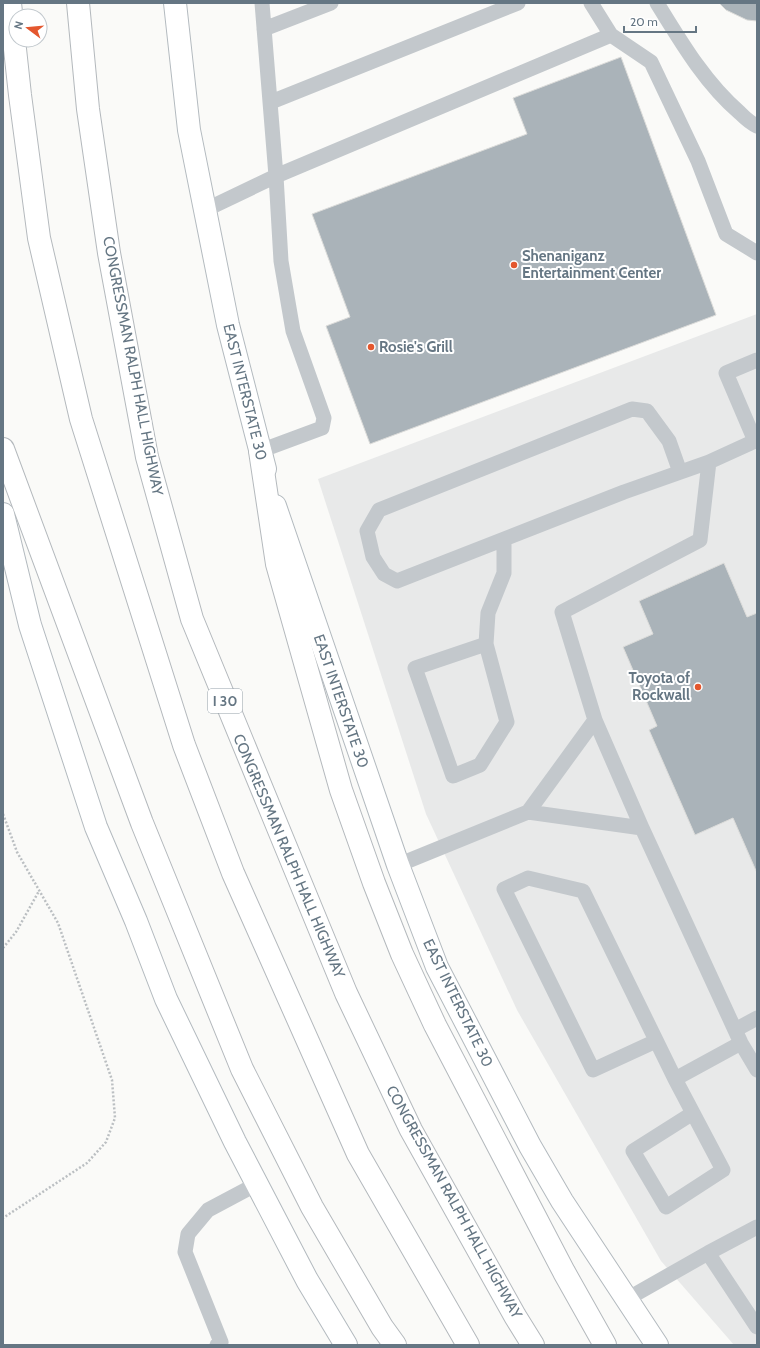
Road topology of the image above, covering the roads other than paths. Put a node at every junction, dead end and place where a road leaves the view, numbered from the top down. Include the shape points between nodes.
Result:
1 (10, 3) edge
2 (78, 3) edge
3 (175, 3) edge
4 (262, 3) edge
5 (331, 3) edge
6 (518, 3) edge
7 (590, 3) edge
8 (657, 3) edge
9 (264, 29) junction
10 (611, 35) junction
11 (271, 102) junction
12 (757, 126) edge
13 (276, 176) junction
14 (205, 210) junction
15 (757, 253) edge
16 (757, 360) edge
17 (756, 441) edge
18 (3, 449) edge
19 (260, 451) junction
20 (709, 462) junction
21 (680, 472) junction
22 (3, 514) edge
23 (504, 540) junction
24 (486, 644) junction
25 (595, 720) junction
26 (528, 812) junction
27 (642, 828) junction
28 (398, 866) junction
29 (757, 1018) edge
30 (738, 1036) junction
31 (656, 1041) junction
32 (757, 1070) edge
33 (675, 1079) junction
34 (692, 1113) junction
35 (258, 1184) junction
36 (757, 1227) edge
37 (708, 1253) junction
38 (627, 1299) junction
39 (757, 1327) edge
40 (220, 1344) edge
41 (346, 1345) edge
42 (395, 1345) edge
43 (468, 1345) edge
44 (533, 1345) edge
45 (605, 1345) edge
46 (657, 1345) edge

1 - 43 main road via 39,238 81,419 184,745 233,873 358,1154
2 - 44 main road, CONGRESSMAN RALPH HALL HIGHWAY / I 30 via 88,109 112,268 148,457 192,620 346,993 411,1130
3 - 14 main road, EAST INTERSTATE 30 via 189,130
4 - 9 lane
5 - 9 lane
6 - 11 lane
7 - 10 lane
8 - 12 lane via 688,53 728,103
9 - 11 lane
10 - 13 lane
10 - 15 lane via 650,62 698,161 726,234
11 - 13 lane
13 - 14 lane
13 - 19 lane via 281,260 293,331 324,418 322,428
14 - 19 main road, EAST INTERSTATE 30 via 228,325
16 - 17 lane via 726,373
17 - 20 lane
18 - 42 main road via 142,823 242,1069 312,1207
19 - 28 main road, EAST INTERSTATE 30 via 277,515
19 - 45 main road via 277,564 341,790 374,883 402,954 435,1025
20 - 21 lane
20 - 25 lane via 700,540 562,612
21 - 23 lane
21 - 23 lane via 669,441 648,412 632,409 379,510 367,531 374,557 384,574 397,581
22 - 35 main road via 30,625 96,827 166,999
23 - 24 lane via 504,573 488,613
24 - 24 lane via 415,668 453,776 480,765 507,722
25 - 26 lane
25 - 27 lane
26 - 27 lane
26 - 28 lane
27 - 30 lane
28 - 38 main road, EAST INTERSTATE 30 via 437,967 530,1146 562,1201
29 - 30 lane
30 - 32 lane
30 - 33 lane
31 - 31 lane via 583,891 528,878 504,889 593,1070
31 - 33 lane
33 - 34 lane
34 - 34 lane via 723,1170 666,1207 633,1151
35 - 40 lane via 208,1210 188,1234 185,1252
35 - 41 main road via 308,1280
36 - 37 lane
37 - 38 lane
37 - 39 lane
38 - 46 main road, EAST INTERSTATE 30

